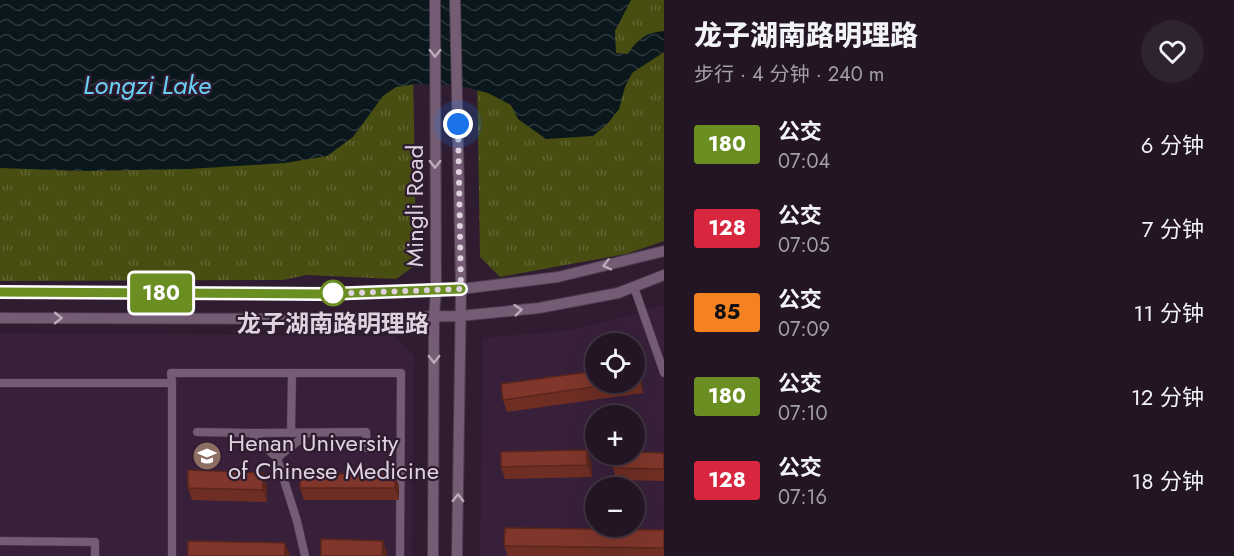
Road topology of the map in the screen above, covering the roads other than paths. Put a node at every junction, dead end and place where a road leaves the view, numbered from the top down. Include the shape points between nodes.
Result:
1 (435, 0) edge
2 (455, 0) edge
3 (664, 251) edge
4 (664, 275) edge
5 (633, 287) junction
6 (461, 289) junction
7 (436, 290) junction
8 (0, 292) edge
9 (459, 316) junction
10 (434, 317) junction
11 (0, 318) edge
12 (292, 373) junction
13 (664, 373) edge
14 (0, 383) edge
15 (172, 383) junction
16 (197, 432) dead end
17 (251, 433) junction
18 (291, 433) junction
19 (308, 433) junction
20 (367, 448) dead end
21 (278, 458) junction
22 (0, 541) edge
23 (95, 556) edge
24 (172, 556) edge
25 (305, 556) edge
26 (400, 556) edge
27 (433, 556) edge
28 (457, 556) edge

1 -> 7 street, Mingli Road
2 - 6 street, Mingli Road
3 -> 6 street via 558,277
4 - 5 street
9 -> 5 street via 539,308
5 - 13 street
6 - 7 street
6 - 9 street, Mingli Road
7 - 8 street via 326,294
7 - 10 street, Mingli Road
9 - 10 street
28 -> 9 street, Mingli Road
11 -> 10 street
10 -> 27 street, Mingli Road
12 - 15 street via 171,373
12 - 18 street
12 - 26 street via 401,373
14 - 15 street
15 - 24 street
16 - 17 street
17 - 18 street
17 - 21 street
18 - 19 street
19 - 20 street via 366,432
19 - 21 street
21 - 25 street
22 - 23 street via 95,542

